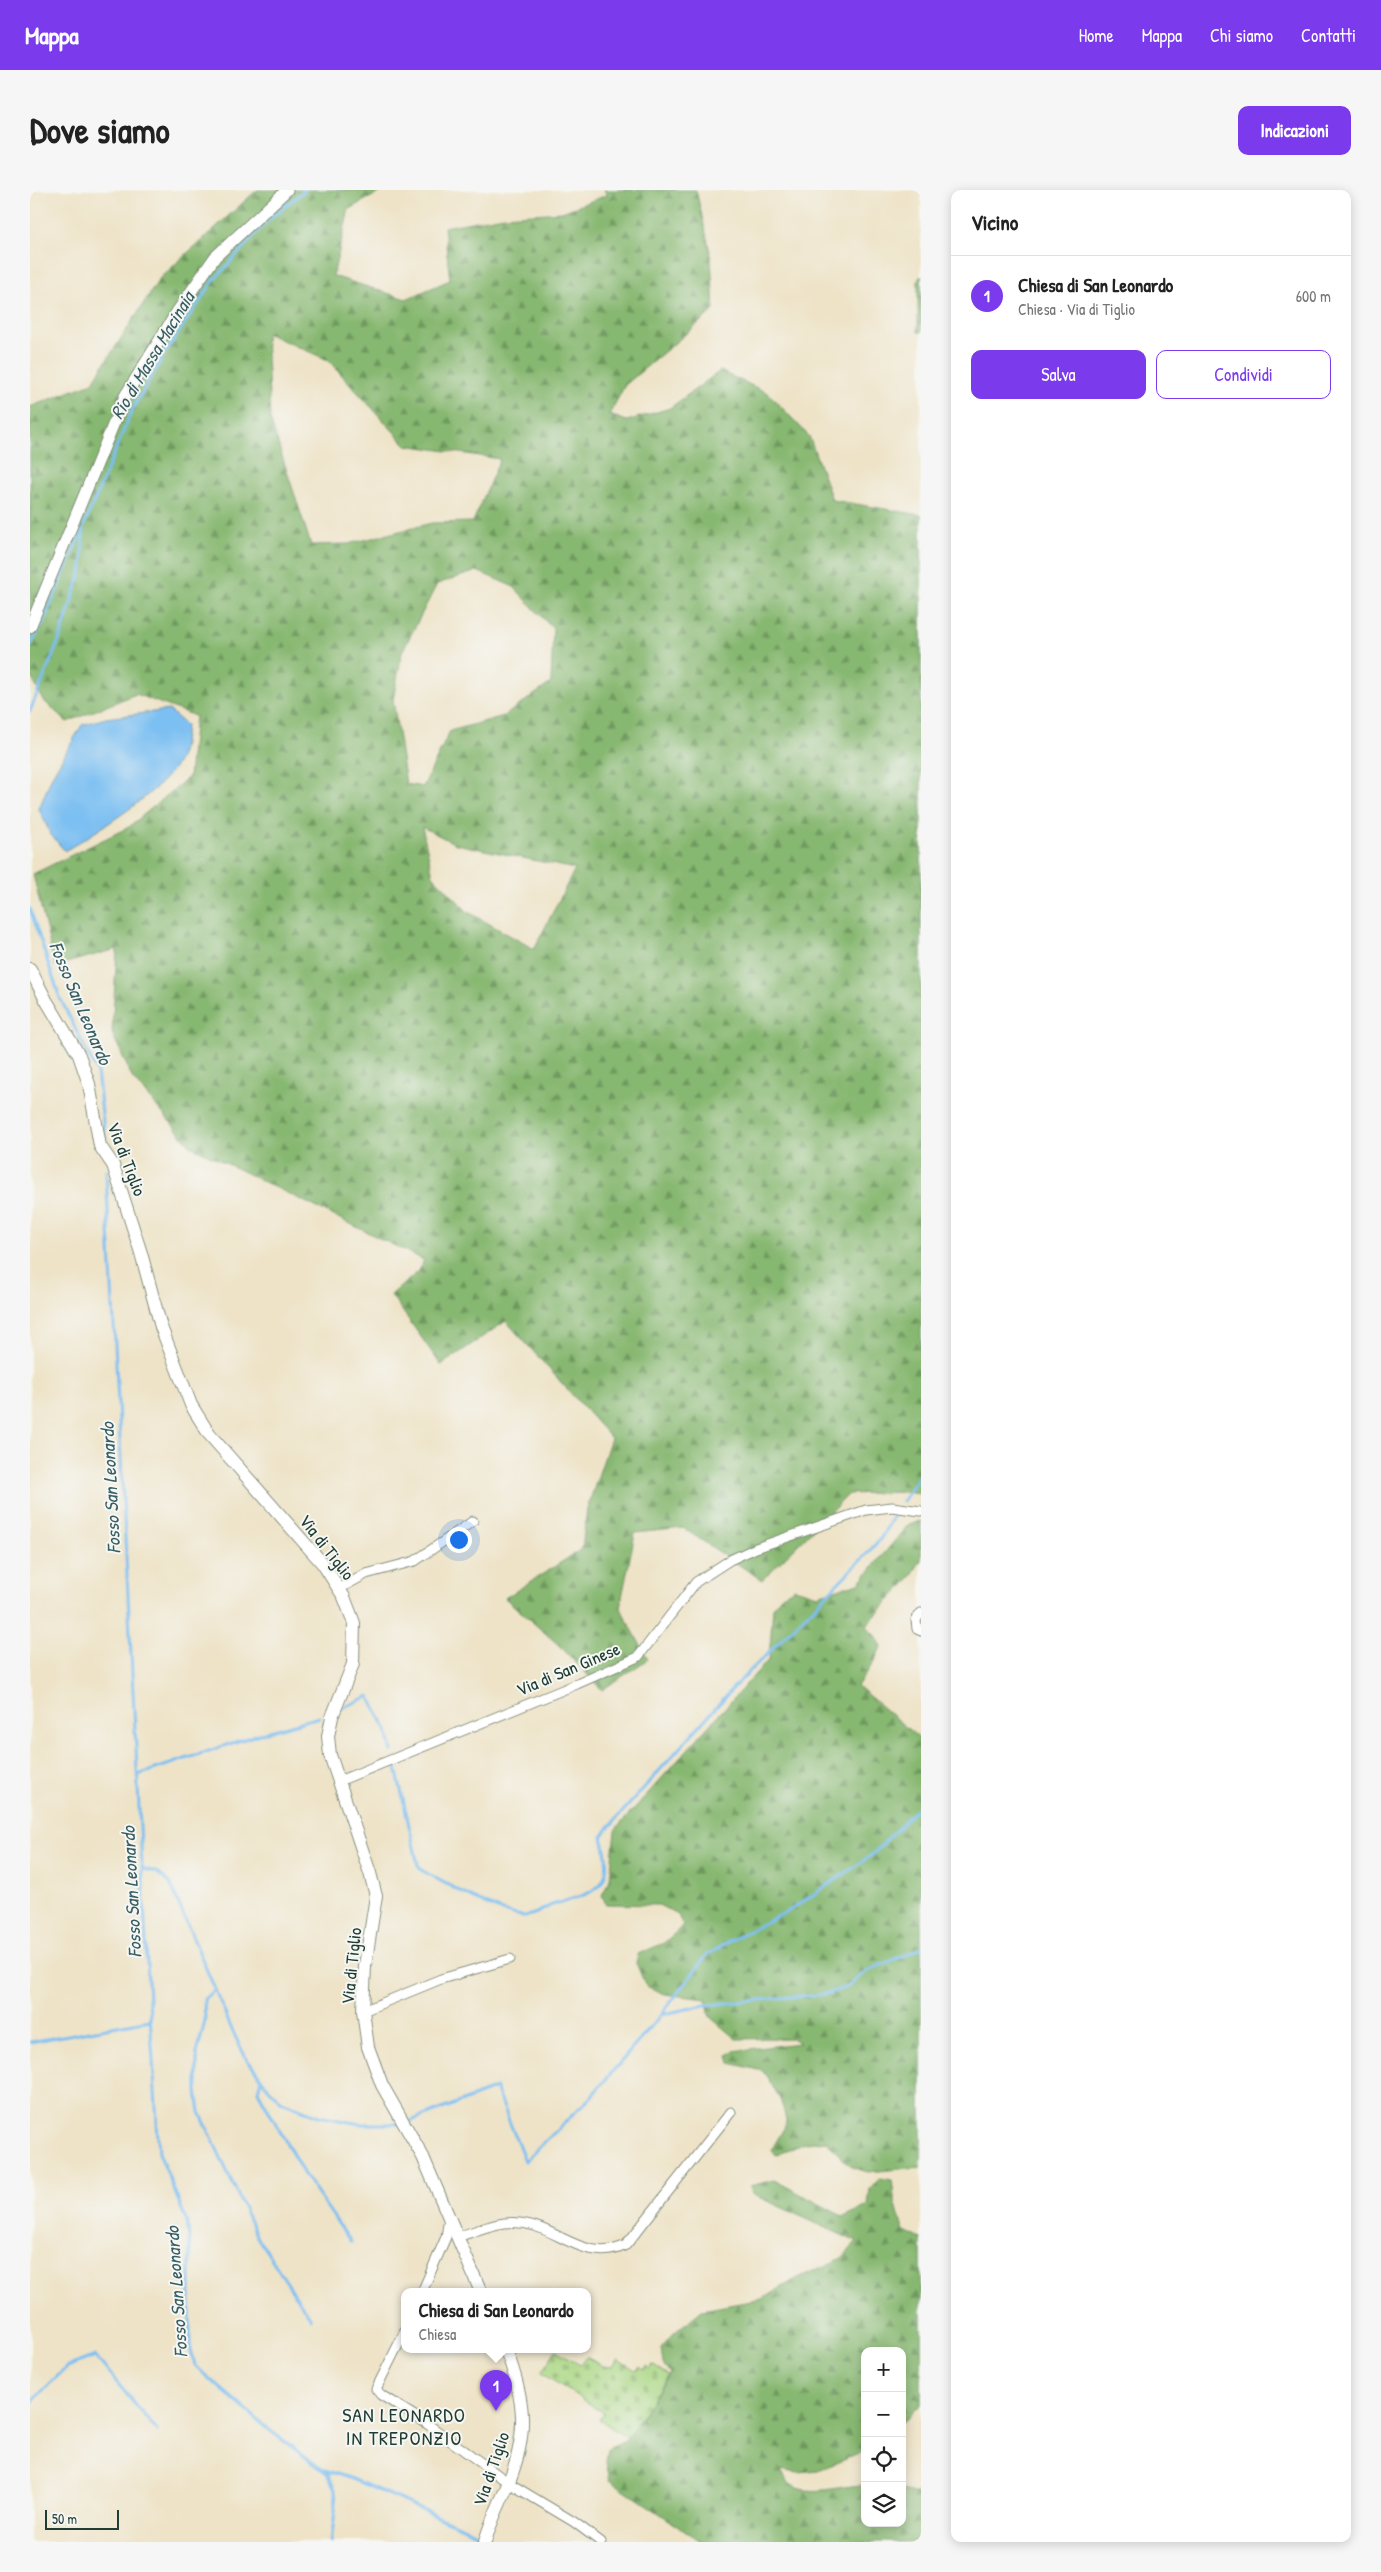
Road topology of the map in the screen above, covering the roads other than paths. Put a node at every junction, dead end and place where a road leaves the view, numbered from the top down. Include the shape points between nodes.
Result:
1 (287, 190) edge
2 (30, 627) edge
3 (30, 969) edge
4 (921, 1511) edge
5 (473, 1521) dead end
6 (339, 1589) junction
7 (921, 1613) edge
8 (921, 1631) edge
9 (340, 1780) junction
10 (510, 1958) dead end
11 (363, 2011) junction
12 (732, 2112) dead end
13 (449, 2218) junction
14 (457, 2238) junction
15 (424, 2288) edge
16 (479, 2288) edge
17 (401, 2339) edge
18 (507, 2353) edge
19 (509, 2483) junction
20 (485, 2542) edge
21 (602, 2542) edge

1 - 2 street via 215,257 125,396
3 - 6 main road, Via di Tiglio via 79,1055 89,1084 100,1146 113,1165 161,1327 192,1405 209,1434 322,1564
4 - 9 street, Via di San Ginese via 892,1507 866,1510 730,1560 696,1582 638,1657
5 - 6 street via 415,1561 366,1574
6 - 9 main road, Via di Tiglio via 354,1623 355,1644 353,1664 328,1736 330,1756
7 - 8 street via 916,1620
9 - 11 main road, Via di Tiglio via 376,1896 365,1966
10 - 11 street via 441,1979
11 - 13 main road, Via di Tiglio via 368,2047 382,2085 423,2157
12 - 14 street via 626,2245 605,2251 584,2247 523,2223 507,2222
13 - 14 main road, Via di Tiglio
13 - 15 street via 446,2237
14 - 16 main road, Via di Tiglio
17 - 19 street via 376,2389
18 - 19 main road, Via di Tiglio via 523,2408 523,2430
19 - 20 main road, Via di Tiglio
19 - 21 street

